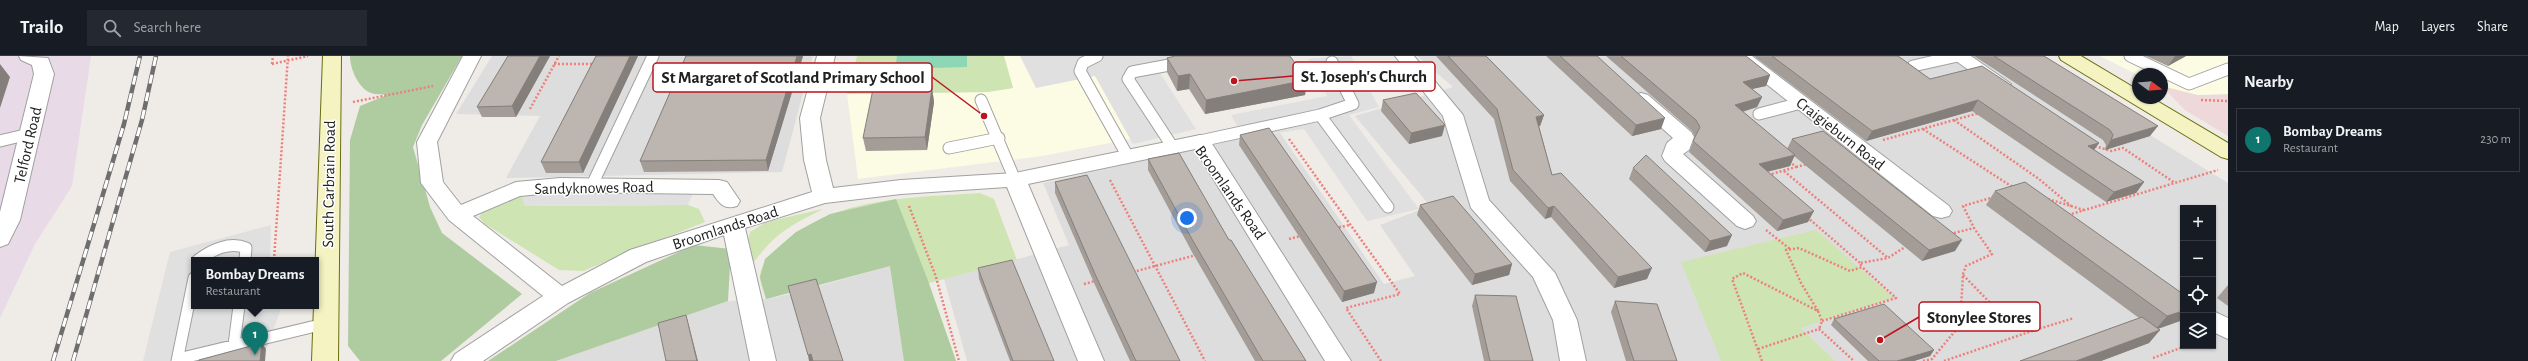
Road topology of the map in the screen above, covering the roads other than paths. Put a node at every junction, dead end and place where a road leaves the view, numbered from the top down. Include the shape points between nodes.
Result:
1 (28, 56) edge
2 (332, 56) edge
3 (472, 56) edge
4 (653, 56) edge
5 (826, 56) edge
6 (1097, 56) edge
7 (1404, 56) edge
8 (1740, 56) edge
9 (1958, 56) edge
10 (2068, 56) edge
11 (2130, 56) edge
12 (1192, 60) edge
13 (1332, 62) dead end
14 (1913, 66) edge
15 (2228, 69) edge
16 (1627, 86) edge
17 (2019, 95) edge
18 (981, 100) dead end
19 (1801, 103) junction
20 (1759, 114) dead end
21 (1320, 115) junction
22 (29, 134) junction
23 (999, 138) junction
24 (0, 141) edge
25 (1200, 141) junction
26 (1172, 146) junction
27 (949, 148) dead end
28 (1127, 154) junction
29 (2225, 160) edge
30 (1015, 180) junction
31 (592, 185) junction
32 (824, 196) junction
33 (729, 201) dead end
34 (1388, 207) dead end
35 (1941, 211) dead end
36 (457, 215) junction
37 (1745, 221) road end
38 (733, 224) junction
39 (0, 239) edge
40 (202, 257) edge
41 (245, 257) edge
42 (191, 292) edge
43 (560, 297) junction
44 (239, 309) edge
45 (2216, 322) edge
46 (324, 324) junction
47 (2228, 330) edge
48 (234, 345) junction
49 (177, 360) edge
50 (325, 361) edge
51 (464, 361) edge
52 (763, 361) edge
53 (1091, 361) edge
54 (1338, 361) edge
55 (1573, 361) edge

1 - 22 street, Telford Road via 41,62 44,74
2 - 46 street, South Carbrain Road
3 - 36 street via 426,142 432,183
4 - 31 lane
5 - 32 street via 810,118 815,160
6 - 28 lane via 1083,63 1080,71
7 - 55 street via 1453,115 1479,203 1543,272 1565,320
8 - 19 street, Craigieburn Road
9 - 14 lane
9 - 17 street
10 - 29 street
11 - 15 lane via 2189,84
12 - 26 lane via 1132,72 1128,79
13 - 21 lane via 1353,104
16 - 37 street via 1684,137 1682,145 1674,148 1672,156
18 - 23 lane
19 - 20 lane
19 - 35 street, Craigieburn Road
21 - 25 lane
21 - 34 lane
22 - 24 lane
22 - 39 street, Telford Road via 9,220
23 - 27 lane
23 - 30 lane
25 - 26 street, Broomlands Road
25 - 54 street, Broomlands Road via 1267,244
26 - 28 street, Broomlands Road
28 - 30 street, Broomlands Road
30 - 32 street, Broomlands Road via 901,187
30 - 53 street
31 - 33 street, Sandyknowes Road via 719,187
31 - 36 street, Sandyknowes Road via 516,189
32 - 38 street, Broomlands Road
36 - 43 street
38 - 43 street, Broomlands Road via 638,256
38 - 52 street
40 - 41 lane via 210,251 238,244 246,248
42 - 49 lane
43 - 51 street, Broomlands Road
44 - 48 lane
45 - 47 street
46 - 48 lane
46 - 50 street, South Carbrain Road
48 - 49 lane

